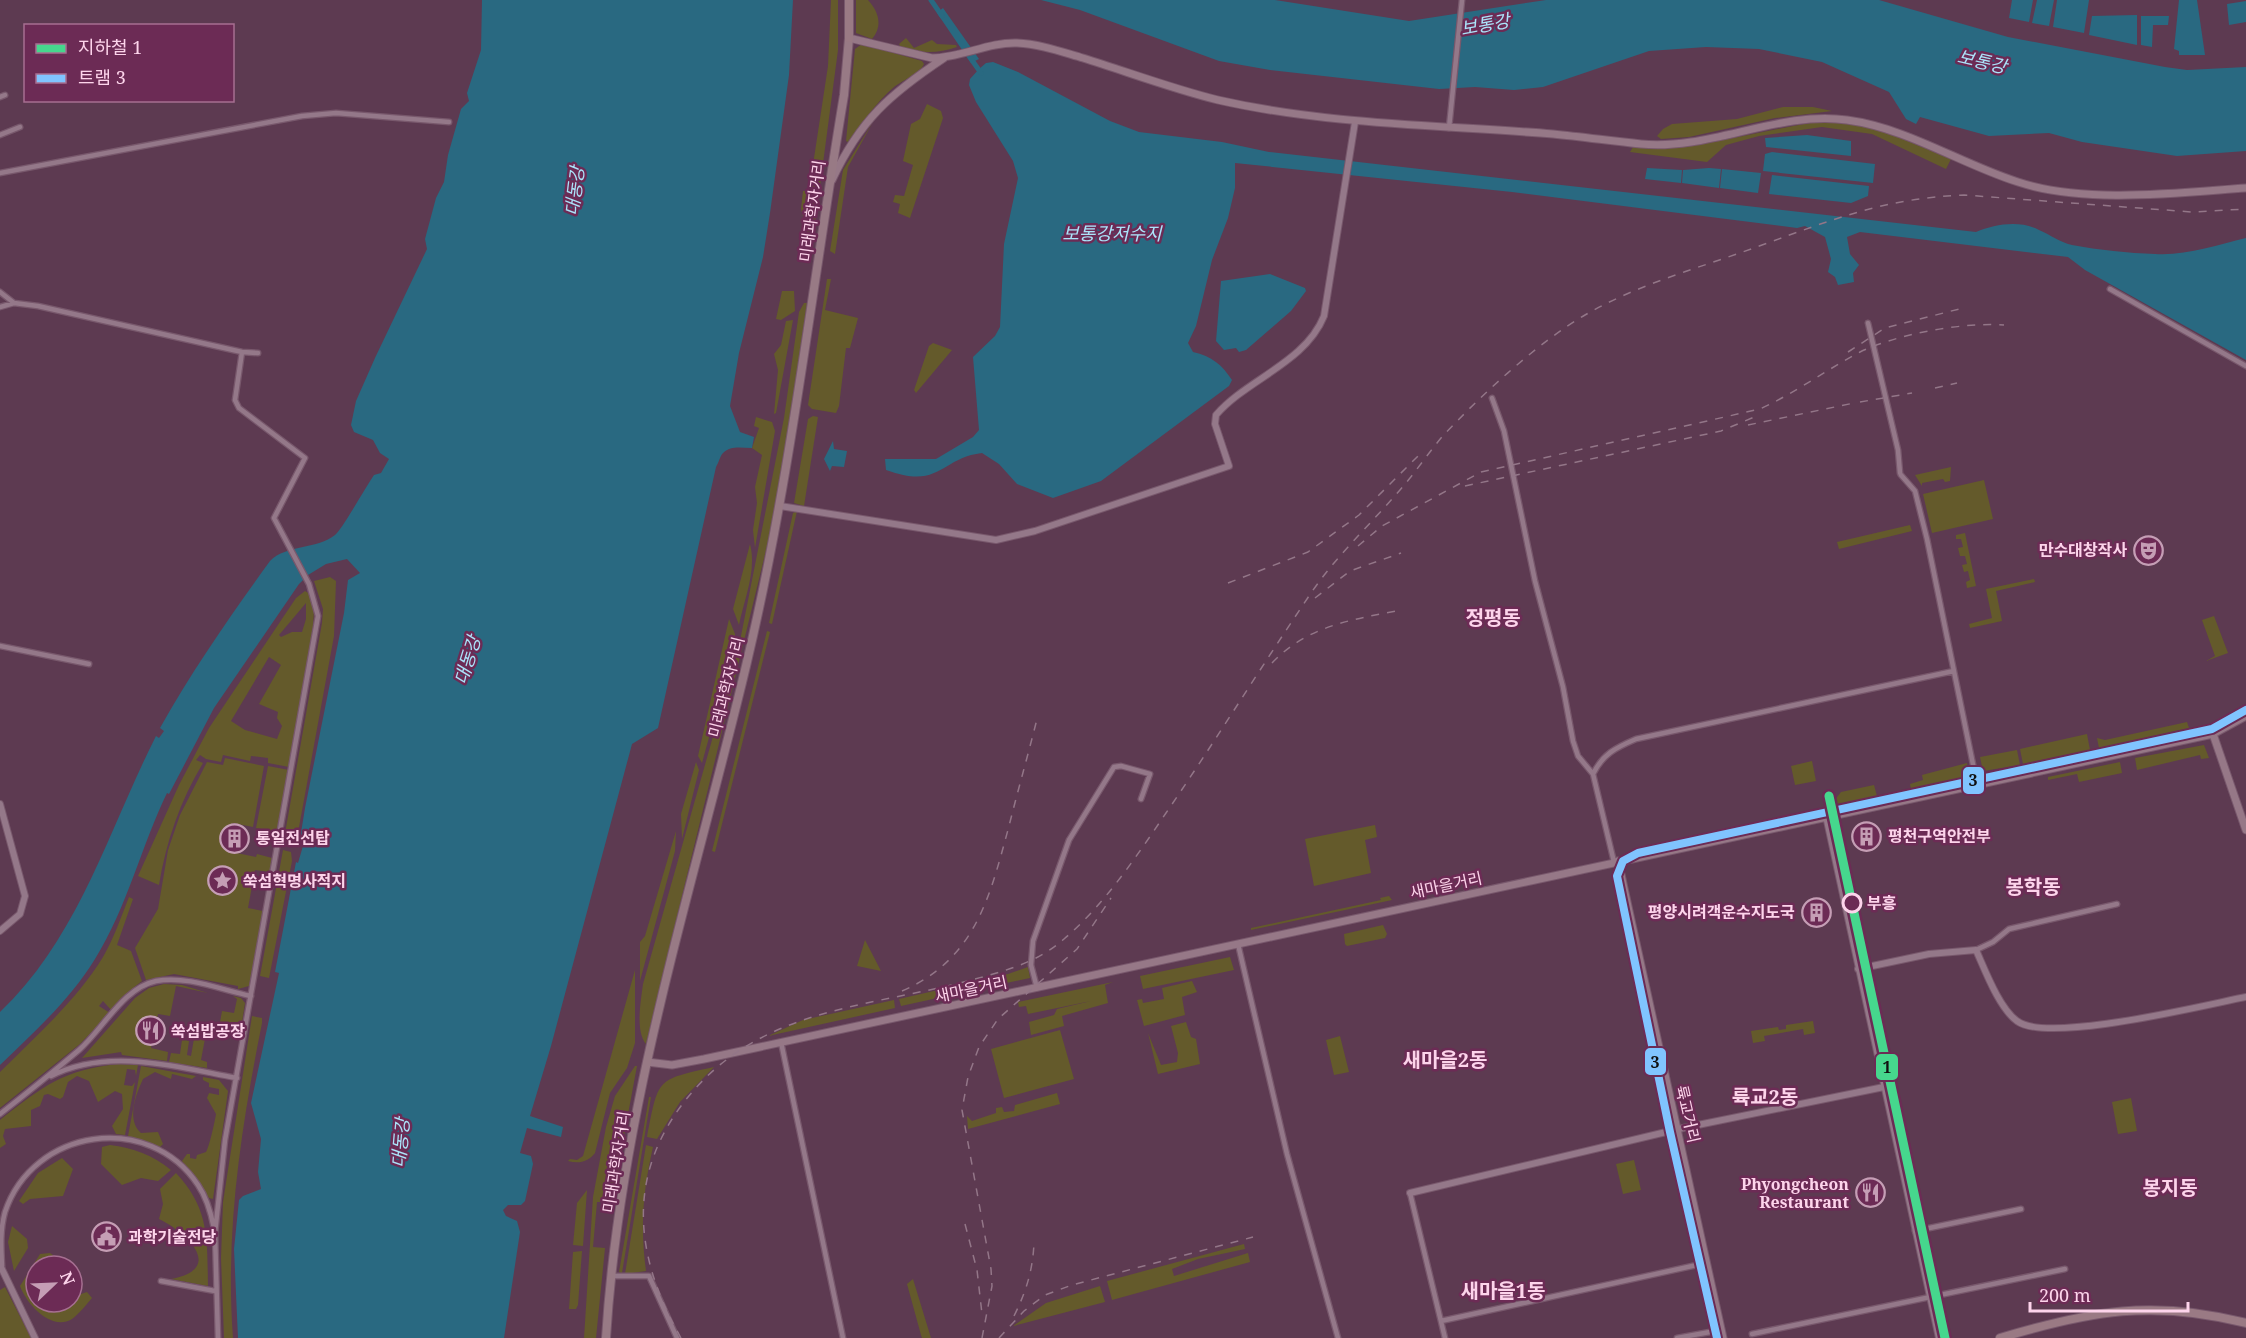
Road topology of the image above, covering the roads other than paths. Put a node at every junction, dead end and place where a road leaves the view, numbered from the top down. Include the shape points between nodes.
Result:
1 (849, 0) edge
2 (1462, 0) edge
3 (849, 39) junction
4 (944, 58) junction
5 (449, 122) dead end
6 (1355, 122) junction
7 (20, 127) dead end
8 (1449, 128) junction
9 (0, 135) edge
10 (0, 173) edge
11 (829, 187) junction
12 (2246, 189) edge
13 (2109, 289) dead end
14 (0, 292) edge
15 (14, 303) junction
16 (0, 307) edge
17 (1868, 323) dead end
18 (242, 352) junction
19 (258, 352) dead end
20 (2246, 366) edge
21 (1492, 398) dead end
22 (780, 506) junction
23 (0, 646) edge
24 (89, 664) dead end
25 (1954, 671) junction
26 (2246, 716) edge
27 (2213, 734) junction
28 (1593, 774) junction
29 (1977, 784) junction
30 (1141, 799) dead end
31 (0, 804) edge
32 (1826, 816) junction
33 (2246, 830) edge
34 (1616, 861) junction
35 (2117, 904) dead end
36 (0, 931) edge
37 (1238, 944) junction
38 (1976, 950) junction
39 (1858, 969) junction
40 (1037, 988) junction
41 (251, 996) junction
42 (2246, 997) edge
43 (781, 1042) junction
44 (647, 1062) junction
45 (237, 1078) junction
46 (44, 1080) junction
47 (1884, 1087) junction
48 (0, 1114) edge
49 (1678, 1129) junction
50 (1410, 1193) joint
51 (2021, 1209) dead end
52 (1915, 1231) junction
53 (215, 1233) junction
54 (1706, 1263) junction
55 (1, 1266) edge
56 (2065, 1269) dead end
57 (612, 1276) junction
58 (161, 1281) dead end
59 (215, 1291) junction
60 (1930, 1297) junction
61 (1441, 1321) junction
62 (2246, 1323) edge
63 (1722, 1334) edge
64 (1752, 1334) dead end
65 (35, 1338) edge
66 (218, 1338) edge
67 (606, 1338) edge
68 (677, 1338) edge
69 (843, 1338) edge
70 (1338, 1338) edge
71 (1445, 1338) edge
72 (1677, 1338) edge
73 (1939, 1338) edge
74 (2000, 1338) edge

1 - 3 highway
2 - 8 street
3 - 4 main road via 921,57
3 - 11 main road, 미래과학자거리
4 - 6 main road via 978,48 1019,43 1049,48 1218,100
4 - 11 main road via 884,102 847,150
5 - 10 street via 336,113 302,116
6 - 8 main road
6 - 22 street via 1327,303 1320,326 1305,345 1216,415 1215,424 1229,466 1035,531 996,540
7 - 9 street
8 - 12 main road via 1556,134 1646,145 1673,144 1822,118 1842,119 1885,130 2036,187 2129,195
11 - 22 main road, 미래과학자거리
13 - 20 street
14 - 15 street
15 - 16 street
15 - 18 street
17 - 25 street via 1901,474 1915,491
18 - 19 street
18 - 41 street via 235,400 239,408 305,458 274,518 309,584 316,602 317,624
21 - 28 street via 1504,431 1573,741 1578,756
22 - 44 main road, 미래과학자거리 via 746,665
23 - 24 street
25 - 28 street via 1635,739 1608,752
25 - 29 street
26 - 27 main road, 새마을거리
27 - 29 main road, 새마을거리
27 - 33 main road
28 - 34 street
29 - 32 main road, 새마을거리
30 - 40 street via 1150,774 1114,767 1070,840 1033,941 1031,965
31 - 36 street via 25,896 20,914
32 - 34 main road, 새마을거리
32 - 39 street
34 - 37 main road, 새마을거리
34 - 49 main road, 륙교거리
35 - 38 street via 2009,929
37 - 40 main road, 새마을거리
37 - 70 street via 1287,1154
38 - 39 street via 1929,954
38 - 42 street via 2011,1014 2017,1022 2031,1026 2079,1028
39 - 47 street
40 - 43 main road, 새마을거리
41 - 45 street
41 - 46 street via 180,980 146,984 132,993 97,1033
43 - 44 main road, 새마을거리 via 672,1065
43 - 69 street
44 - 57 main road, 미래과학자거리
45 - 46 street via 139,1062 104,1061 72,1067
45 - 53 street
46 - 48 street
47 - 49 street
47 - 52 street
49 - 50 street
49 - 54 main road, 륙교거리
50 - 61 street
51 - 52 street
52 - 60 street
53 - 55 street via 203,1193 176,1161 141,1142 96,1137 48,1156 19,1185 10,1199 2,1227
53 - 59 street
54 - 61 street
54 - 63 main road, 륙교거리
55 - 65 street
56 - 60 street
57 - 67 main road, 미래과학자거리
57 - 68 street via 649,1276
58 - 59 street
59 - 66 street
60 - 64 street
60 - 73 street
61 - 71 street
62 - 74 highway via 2174,1310 2126,1310 2055,1321
63 - 72 street

